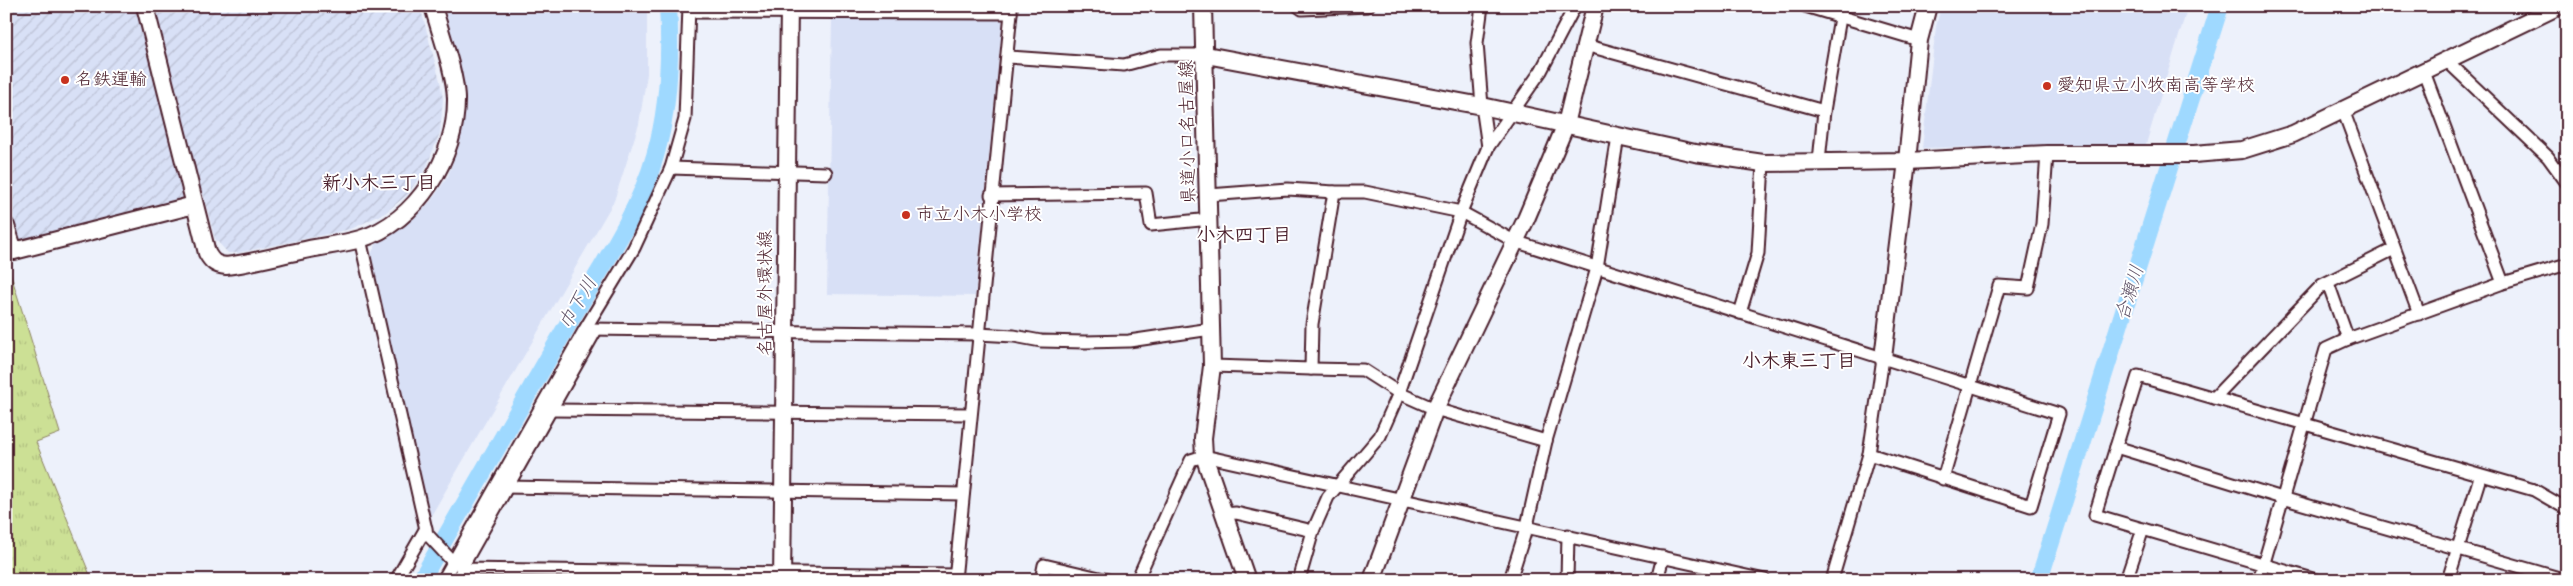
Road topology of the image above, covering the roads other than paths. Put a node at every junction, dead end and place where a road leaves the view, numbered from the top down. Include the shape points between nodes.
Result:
1 (144, 6) edge
2 (433, 6) edge
3 (1203, 6) edge
4 (1298, 6) edge
5 (1368, 6) edge
6 (1482, 6) edge
7 (1805, 6) edge
8 (1928, 6) edge
9 (2559, 6) edge
10 (1573, 7) edge
11 (690, 9) edge
12 (789, 9) edge
13 (1011, 10) edge
14 (1595, 10) edge
15 (1840, 11) edge
16 (1919, 40) junction
17 (1585, 46) junction
18 (1206, 55) junction
19 (1008, 57) junction
20 (2447, 62) junction
21 (2424, 72) junction
22 (1482, 106) junction
23 (1824, 110) junction
24 (2343, 110) junction
25 (1512, 113) junction
26 (1566, 124) junction
27 (1618, 136) junction
28 (1488, 147) junction
29 (2047, 154) junction
30 (1820, 161) junction
31 (1907, 161) junction
32 (1763, 163) junction
33 (671, 168) junction
34 (786, 173) junction
35 (826, 173) dead end
36 (2567, 183) edge
37 (1334, 192) junction
38 (991, 195) junction
39 (1209, 195) junction
40 (194, 205) junction
41 (1461, 212) junction
42 (1210, 219) junction
43 (6, 226) edge
44 (360, 239) junction
45 (1514, 241) junction
46 (2394, 249) junction
47 (2567, 264) edge
48 (1597, 268) junction
49 (2328, 283) junction
50 (2503, 284) junction
51 (1740, 313) junction
52 (2419, 314) junction
53 (584, 329) junction
54 (1211, 329) junction
55 (596, 330) junction
56 (786, 332) junction
57 (978, 334) junction
58 (2348, 339) junction
59 (1883, 358) junction
60 (1212, 366) junction
61 (1311, 369) junction
62 (1971, 385) junction
63 (1399, 393) junction
64 (2214, 398) junction
65 (1436, 409) junction
66 (552, 410) junction
67 (784, 413) junction
68 (970, 414) junction
69 (2304, 425) junction
70 (1546, 441) junction
71 (2116, 447) junction
72 (1869, 454) junction
73 (1204, 456) junction
74 (2480, 477) junction
75 (1943, 478) junction
76 (1336, 486) junction
77 (502, 487) junction
78 (783, 492) junction
79 (964, 494) junction
80 (2282, 498) junction
81 (1400, 500) junction
82 (2567, 509) edge
83 (1223, 514) junction
84 (1527, 526) junction
85 (2143, 529) junction
86 (1313, 531) junction
87 (428, 533) junction
88 (1568, 535) junction
89 (2457, 547) junction
90 (1663, 557) junction
91 (451, 560) junction
92 (2264, 564) junction
93 (782, 576) edge
94 (955, 577) edge
95 (1249, 578) edge
96 (396, 580) edge
97 (443, 580) edge
98 (1041, 580) edge
99 (1108, 580) edge
100 (1137, 580) edge
101 (1299, 580) edge
102 (1372, 580) edge
103 (1510, 580) edge
104 (1567, 580) edge
105 (1657, 580) edge
106 (1764, 580) edge
107 (1832, 580) edge
108 (2126, 580) edge
109 (2259, 580) edge
110 (2316, 580) edge
111 (2448, 580) edge
112 (2566, 580) edge

1 - 40 street
2 - 44 street via 455,89 451,137 423,194 394,221
3 - 18 street, 県道小口名古屋線
4 - 5 street via 1302,9
6 - 22 street via 1477,43
7 - 15 street
8 - 16 street
9 - 20 street
10 - 14 street
10 - 25 street via 1541,71
11 - 12 street
11 - 33 street via 685,119
12 - 13 street
12 - 34 street, 名古屋外環状線
13 - 19 street
14 - 17 street
15 - 16 street
15 - 23 street
16 - 31 street
17 - 23 street
17 - 26 street
18 - 19 street via 1161,54 1110,66
18 - 22 street
18 - 39 street, 県道小口名古屋線
19 - 38 street
20 - 21 street
20 - 36 street via 2548,157
21 - 24 street
21 - 50 street
22 - 25 street
22 - 28 street
23 - 30 street
24 - 29 street via 2271,142 2242,150 2194,154
24 - 46 street
25 - 26 street
25 - 28 street
26 - 27 street
26 - 45 street
27 - 32 street via 1695,153
27 - 48 street
28 - 41 street
29 - 31 street
29 - 62 street via 2042,224 2028,288 1999,286
30 - 31 street
30 - 32 street
31 - 59 street
32 - 51 street via 1758,253
33 - 34 street
33 - 53 street via 634,248
34 - 35 street
34 - 56 street, 名古屋外環状線
37 - 39 street via 1288,189
37 - 41 street via 1365,192
37 - 61 street via 1312,324
38 - 42 street via 1146,193 1151,225
38 - 57 street
39 - 42 street, 県道小口名古屋線
40 - 43 street via 14,251
40 - 44 street via 207,254 218,265 235,265
41 - 45 street
41 - 63 street
42 - 54 street, 県道小口名古屋線
44 - 87 street
45 - 48 street
45 - 65 street
46 - 49 street
46 - 52 street
47 - 50 street
48 - 51 street
48 - 70 street
49 - 58 street
49 - 64 street via 2322,285
50 - 52 street
51 - 59 street
52 - 58 street
53 - 55 street
53 - 77 street
54 - 57 street via 1129,341 1085,342 1041,342 1014,336
54 - 60 street, 県道小口名古屋線
55 - 56 street
55 - 66 street
56 - 57 street
56 - 67 street, 名古屋外環状線
57 - 68 street
58 - 69 street via 2326,349
59 - 62 street
59 - 72 street
60 - 61 street
60 - 73 street, 県道小口名古屋線 via 1203,438
61 - 63 street via 1363,370
62 - 75 street
62 - 75 street via 2059,414 2031,506
63 - 65 street
63 - 76 street via 1380,436
64 - 69 street
64 - 71 street via 2138,376
65 - 70 street
65 - 81 street
66 - 67 street
66 - 77 street
67 - 68 street
67 - 78 street, 名古屋外環状線
68 - 79 street
69 - 74 street
69 - 80 street
70 - 84 street
71 - 80 street
71 - 85 street via 2095,514
72 - 75 street
72 - 107 street
73 - 76 street
73 - 83 street, 県道小口名古屋線
73 - 100 street via 1191,460
74 - 82 street via 2534,490
74 - 89 street
76 - 81 street
76 - 86 street
77 - 78 street
77 - 91 street
77 - 93 street via 461,569
78 - 79 street
78 - 93 street, 名古屋外環状線
79 - 94 street
80 - 89 street
80 - 92 street
81 - 84 street
81 - 102 street
83 - 86 street via 1236,513
83 - 95 street, 県道小口名古屋線
84 - 88 street
84 - 103 street
85 - 92 street
85 - 108 street
86 - 101 street
87 - 91 street
87 - 96 street
88 - 90 street
88 - 104 street
89 - 111 street
89 - 112 street
90 - 105 street
90 - 106 street
91 - 97 street
92 - 109 street
92 - 110 street
93 - 94 street
98 - 99 street via 1044,565

